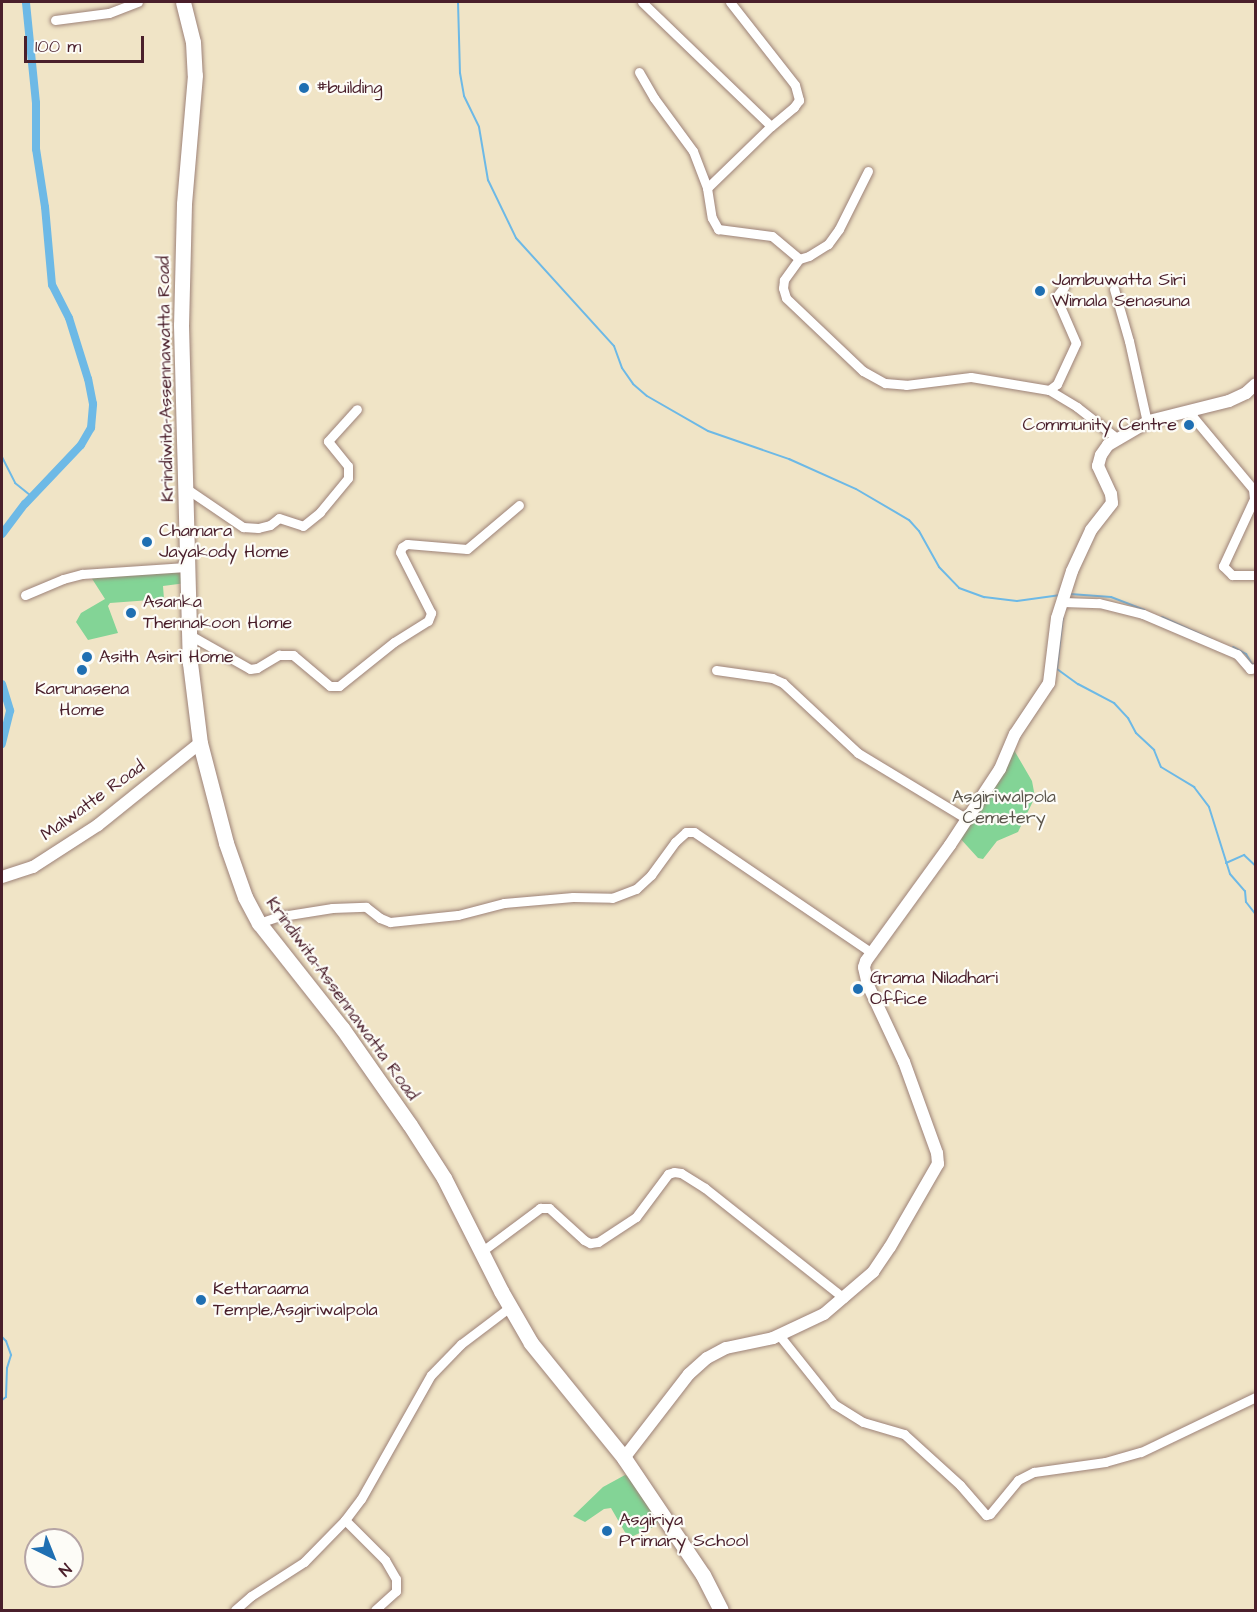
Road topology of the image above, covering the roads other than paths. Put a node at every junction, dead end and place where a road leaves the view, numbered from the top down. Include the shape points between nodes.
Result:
1 (138, 2) edge
2 (183, 2) edge
3 (642, 2) edge
4 (730, 2) edge
5 (56, 20) dead end
6 (639, 72) dead end
7 (771, 126) junction
8 (868, 171) dead end
9 (707, 188) junction
10 (799, 259) junction
11 (1064, 287) dead end
12 (1114, 289) dead end
13 (1256, 384) edge
14 (1049, 390) junction
15 (357, 410) dead end
16 (1191, 411) junction
17 (1147, 422) junction
18 (1118, 439) junction
19 (187, 489) junction
20 (519, 505) dead end
21 (186, 567) junction
22 (1256, 575) edge
23 (25, 595) dead end
24 (1063, 602) junction
25 (188, 634) junction
26 (1256, 668) edge
27 (716, 670) dead end
28 (200, 743) junction
29 (967, 819) junction
30 (2, 877) edge
31 (259, 923) junction
32 (872, 953) junction
33 (481, 1252) junction
34 (844, 1298) junction
35 (510, 1307) junction
36 (779, 1335) junction
37 (1256, 1397) edge
38 (624, 1458) junction
39 (345, 1520) junction
40 (235, 1611) edge
41 (375, 1611) edge
42 (721, 1611) edge

1 - 5 street via 109,12
2 - 19 main road, Krindiwita-Assennawatta Road via 193,42 195,82 184,204 181,325
3 - 7 street
4 - 7 street via 795,85 799,100
6 - 9 street via 693,152
7 - 9 street
8 - 10 street via 828,244
9 - 10 street via 718,229 772,236
10 - 14 street via 784,280 786,298 863,371 878,379 906,385 971,376
11 - 14 street via 1056,297 1076,343 1057,384
12 - 17 street
13 - 16 street via 1229,401
14 - 18 street
15 - 19 street via 327,441 348,466 348,478 303,526 279,518 258,528 243,527
16 - 17 street
16 - 22 street via 1253,489 1254,499 1223,566 1232,575
17 - 18 street
18 - 24 street via 1108,446 1098,465 1112,503 1080,550
19 - 21 main road, Krindiwita-Assennawatta Road
20 - 25 street via 467,549 413,544 402,547 400,552 430,613 428,621 394,642 339,686 330,686 294,655 279,655 250,669
21 - 23 street via 82,574
21 - 25 main road, Krindiwita-Assennawatta Road
24 - 26 street via 1099,603 1143,614 1237,654 1250,669
24 - 29 street via 1057,618 1049,683
25 - 28 main road, Krindiwita-Assennawatta Road
27 - 29 street via 783,683 858,753
28 - 30 street, Malwatte Road via 98,825 33,867
28 - 31 main road, Krindiwita-Assennawatta Road via 226,843 245,897
29 - 32 street
31 - 32 street via 332,908 366,907 390,922 458,915 504,903 612,898 636,889 675,842 686,832 694,832
31 - 33 main road, Krindiwita-Assennawatta Road via 342,1028 410,1125 444,1178
32 - 34 street via 864,967 868,985 904,1062 938,1164 873,1272
33 - 34 street via 540,1208 549,1208 584,1240 598,1242 636,1217 668,1174 674,1172 705,1188
33 - 35 main road, Krindiwita-Assennawatta Road
34 - 36 street via 824,1314
35 - 38 main road, Krindiwita-Assennawatta Road via 531,1343
35 - 39 street via 461,1344 431,1375
36 - 37 street via 834,1404 863,1422 904,1434 960,1485 986,1515 1018,1480 1034,1472 1105,1462 1141,1452
36 - 38 street via 726,1348 707,1358 689,1374
38 - 42 main road, Krindiwita-Assennawatta Road via 703,1575
39 - 40 street via 304,1562
39 - 41 street via 385,1560 396,1579 396,1591

